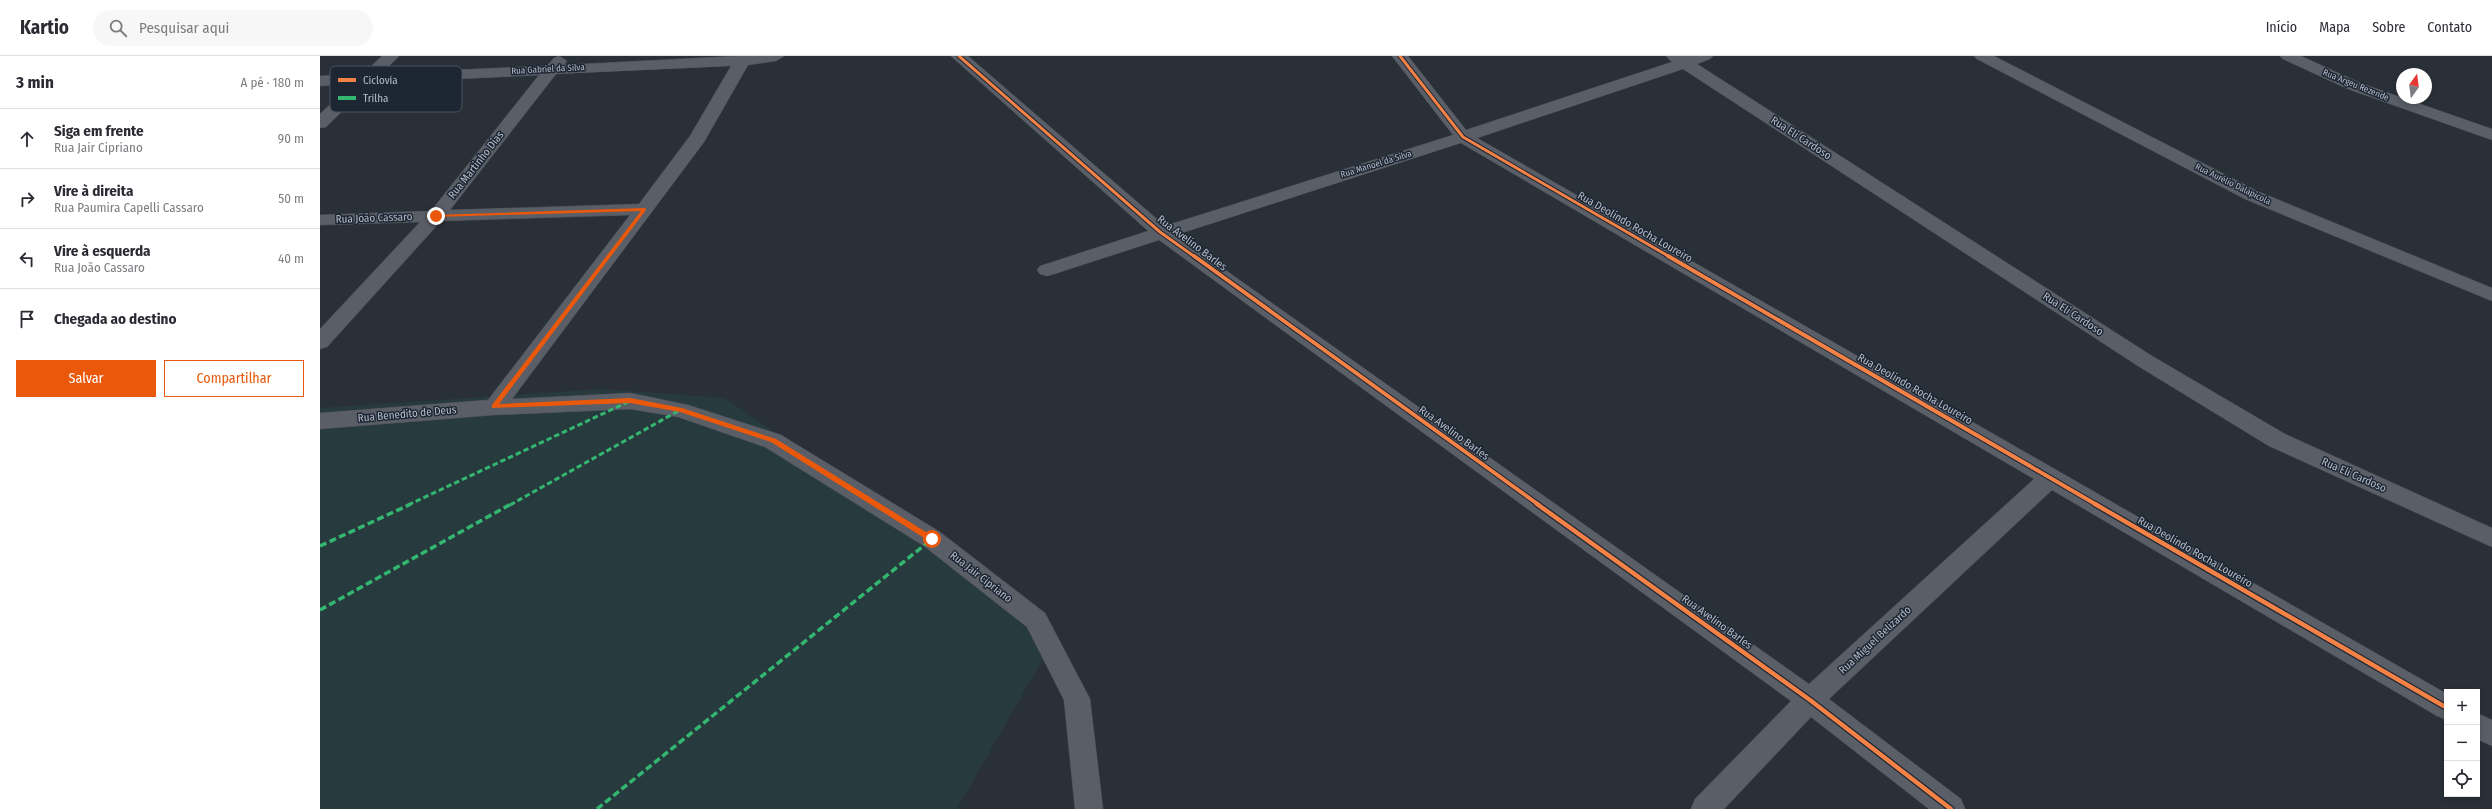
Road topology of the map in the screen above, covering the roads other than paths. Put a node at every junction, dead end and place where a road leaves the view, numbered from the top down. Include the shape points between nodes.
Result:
1 (391, 56) edge
2 (776, 56) edge
3 (959, 56) edge
4 (1400, 56) edge
5 (1705, 56) edge
6 (1982, 56) edge
7 (2288, 56) edge
8 (743, 58) edge
9 (1679, 59) edge
10 (558, 62) edge
11 (380, 66) edge
12 (462, 70) edge
13 (320, 81) edge
14 (330, 81) edge
15 (332, 112) edge
16 (320, 123) edge
17 (2492, 135) edge
18 (1463, 137) junction
19 (645, 209) junction
20 (436, 216) junction
21 (320, 220) edge
22 (1160, 232) junction
23 (1046, 270) dead end
24 (2492, 295) edge
25 (320, 342) edge
26 (494, 407) junction
27 (320, 421) edge
28 (2050, 478) junction
29 (2492, 538) edge
30 (1810, 700) junction
31 (2444, 706) edge
32 (2480, 727) edge
33 (2492, 734) edge
34 (1089, 809) edge
35 (1705, 809) edge
36 (1951, 809) edge

1 - 11 street
2 - 8 street, Rua Gabriel da Silva
3 - 22 street, Rua Avelino Barles
4 - 18 street, Rua Deolindo Rocha Loureiro
5 - 9 street, Rua Manoel da Silva
6 - 24 street, Rua Aurélio Dalapicola via 2251,195
7 - 17 street, Rua Argeu Rezende via 2354,86
8 - 10 street, Rua Gabriel da Silva
8 - 19 street via 698,138
9 - 18 street, Rua Manoel da Silva
9 - 29 street, Rua Eli Cardoso via 2145,361 2277,440
10 - 12 street, Rua Gabriel da Silva
10 - 20 street, Rua Martinho Dias
13 - 14 street, Rua Gabriel da Silva
15 - 16 street
18 - 22 street, Rua Manoel da Silva
18 - 28 street, Rua Deolindo Rocha Loureiro
19 - 20 street, Rua João Cassaro
19 - 26 street
20 - 21 street, Rua João Cassaro
20 - 25 street, Rua Martinho Dias
22 - 23 street, Rua Manoel da Silva
22 - 30 street, Rua Avelino Barles
26 - 27 street, Rua Benedito de Deus
26 - 34 street, Rua Jair Cipriano via 630,401 680,410 773,441 932,539 1036,620 1077,700
28 - 30 street, Rua Miguel Belizardo
28 - 31 street, Rua Deolindo Rocha Loureiro
30 - 35 street, Rua Miguel Belizardo
30 - 36 street, Rua Avelino Barles
32 - 33 street

